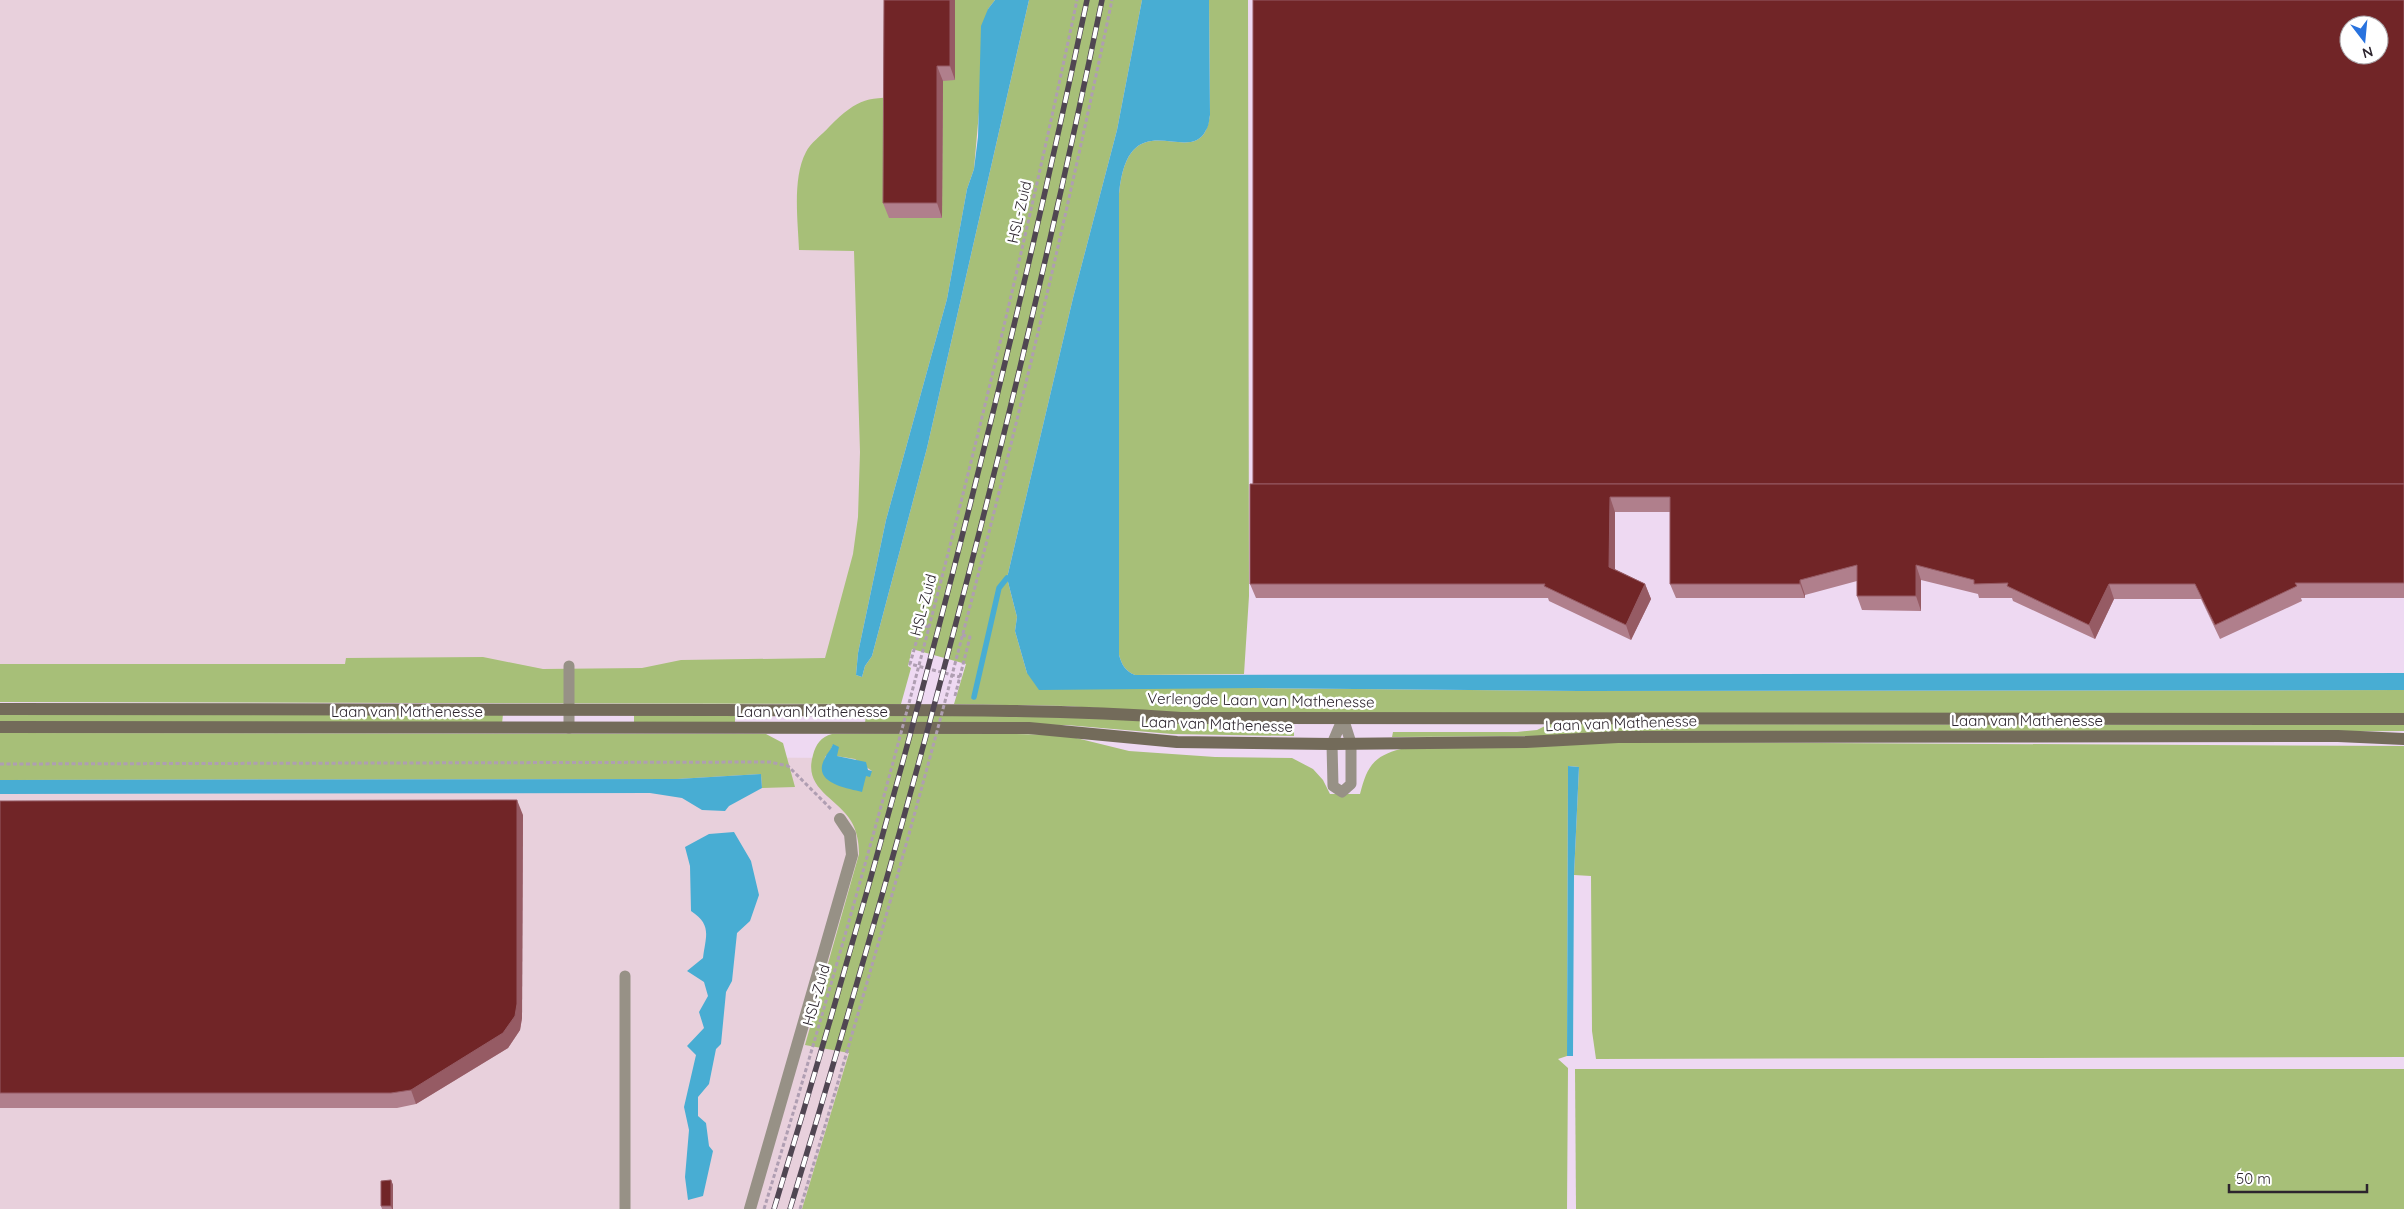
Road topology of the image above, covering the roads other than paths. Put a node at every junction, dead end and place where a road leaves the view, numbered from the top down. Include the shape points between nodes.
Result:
1 (569, 666) dead end
2 (0, 710) edge
3 (569, 710) junction
4 (1013, 710) joint
5 (1343, 718) junction
6 (1509, 718) joint
7 (2404, 719) edge
8 (0, 727) edge
9 (569, 728) junction
10 (2404, 739) edge
11 (1351, 743) junction
12 (1332, 744) junction
13 (840, 819) road end
14 (625, 976) dead end
15 (625, 1209) edge
16 (750, 1209) edge

1 - 3 lane
2 - 3 street, Laan van Mathenesse
3 - 4 street, Laan van Mathenesse
3 - 9 lane
4 - 5 street, Verlengde Laan van Mathenesse via 1182,718
5 - 6 street, Verlengde Laan van Mathenesse
5 - 11 lane
5 - 12 lane
6 - 7 street, Laan van Mathenesse
8 - 9 street, Laan van Mathenesse
9 - 12 street, Laan van Mathenesse via 1029,728 1177,742
10 - 11 street, Laan van Mathenesse via 2338,736 1618,737 1526,742
11 - 12 street, Laan van Mathenesse
11 - 12 lane via 1351,784 1342,792 1333,786
13 - 16 street via 850,834 852,855
14 - 15 lane

